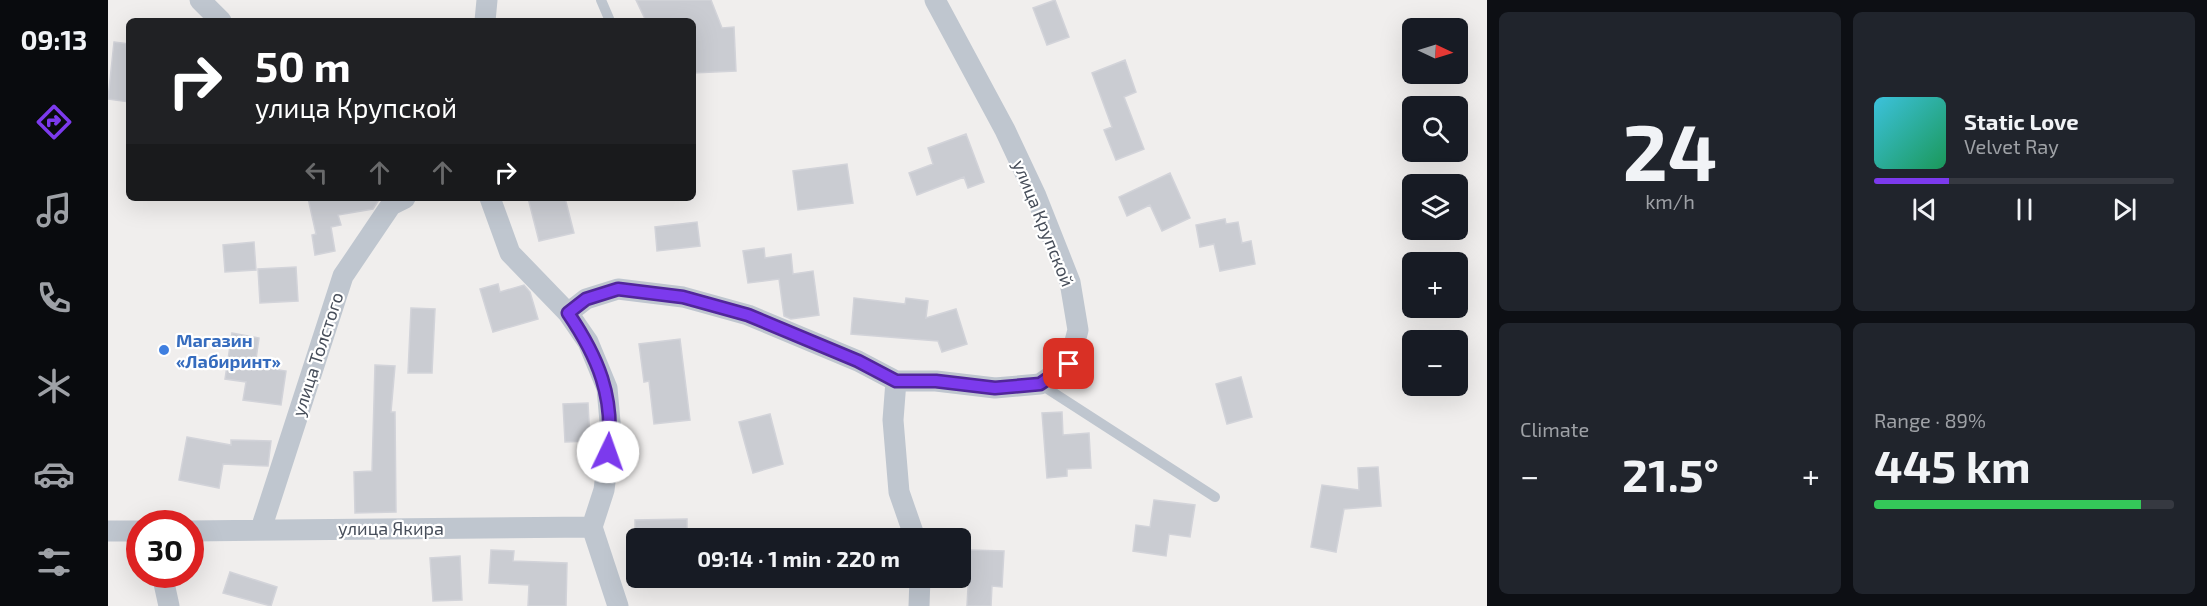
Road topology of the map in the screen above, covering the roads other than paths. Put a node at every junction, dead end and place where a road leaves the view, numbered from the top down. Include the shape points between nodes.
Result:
1 (200, 0) edge
2 (487, 0) edge
3 (601, 0) edge
4 (934, 0) edge
5 (218, 18) edge
6 (485, 18) edge
7 (609, 18) edge
8 (399, 201) edge
9 (491, 201) edge
10 (568, 313) junction
11 (896, 381) junction
12 (1040, 384) junction
13 (1215, 497) dead end
14 (592, 527) junction
15 (912, 528) edge
16 (261, 529) junction
17 (108, 531) edge
18 (126, 531) edge
19 (204, 531) edge
20 (165, 588) edge
21 (920, 588) edge
22 (169, 606) edge
23 (618, 606) edge
24 (919, 606) edge

1 - 5 street
2 - 6 street
3 - 7 lane
4 - 12 street, улица Крупской via 1005,130 1070,282 1078,330 1069,364
8 - 16 street, улица Толстого via 391,205 343,276
9 - 10 street via 510,253
10 - 11 street, улица Крупской via 586,299 618,289 683,297 748,315
10 - 14 street via 588,342 607,388 611,433 604,490
11 - 12 street, улица Крупской via 995,388
11 - 15 street via 893,420 899,492
12 - 13 lane
14 - 16 street, улица Якира
14 - 23 street
16 - 19 street, улица Якира
17 - 18 street
20 - 22 street
21 - 24 street

